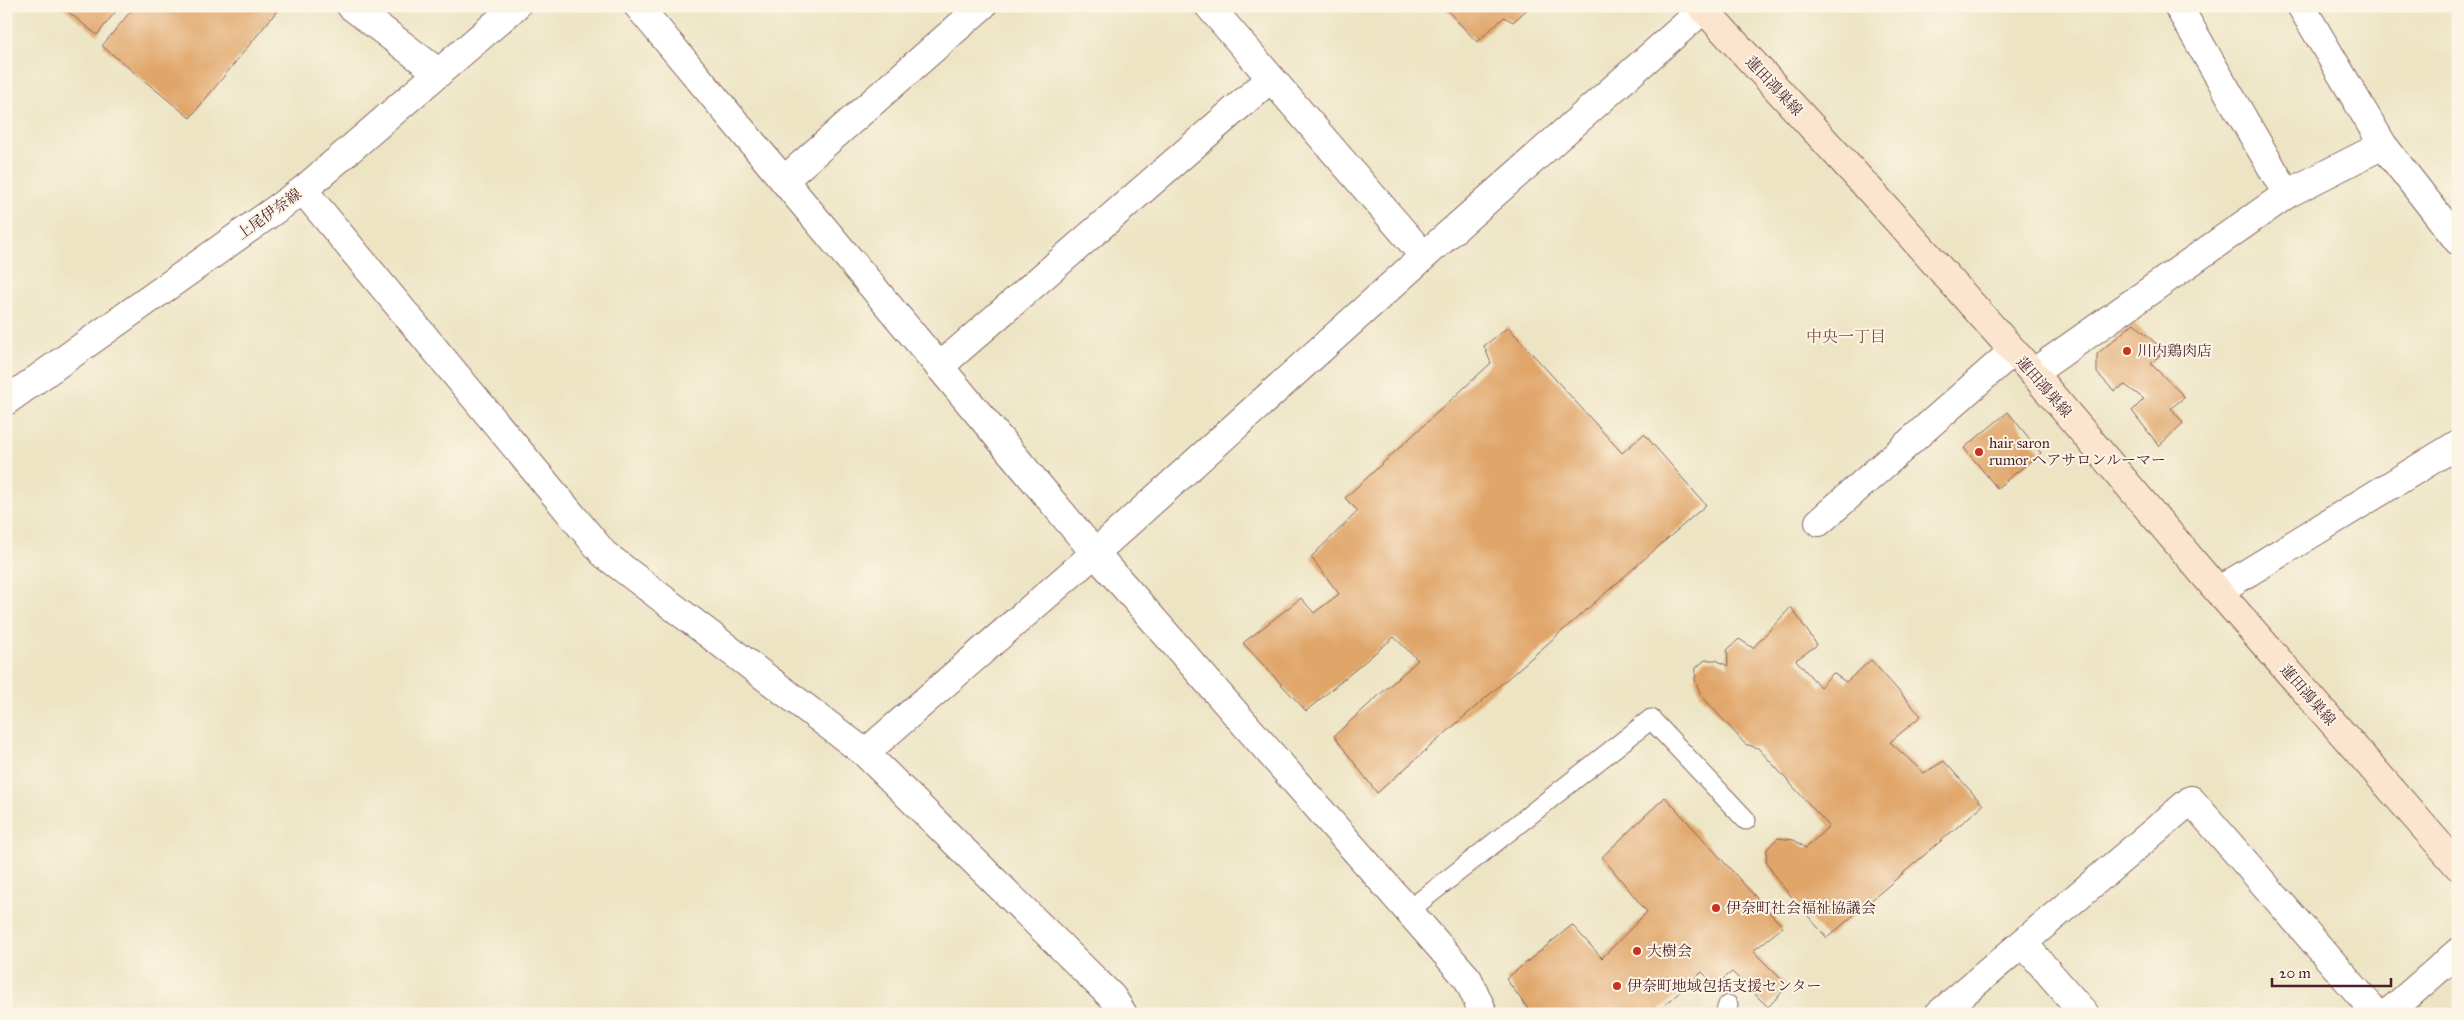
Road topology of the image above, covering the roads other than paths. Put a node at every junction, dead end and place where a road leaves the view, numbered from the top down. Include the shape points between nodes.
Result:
1 (351, 6) edge
2 (516, 6) edge
3 (638, 6) edge
4 (982, 6) edge
5 (1208, 6) edge
6 (2178, 6) edge
7 (2301, 6) edge
8 (1704, 7) edge
9 (439, 73) junction
10 (1270, 79) junction
11 (2383, 145) junction
12 (784, 180) junction
13 (303, 190) junction
14 (2287, 194) junction
15 (2458, 241) edge
16 (1424, 256) junction
17 (2013, 351) junction
18 (939, 367) junction
19 (2032, 373) junction
20 (6, 401) edge
21 (2458, 444) edge
22 (1819, 522) dead end
23 (1095, 553) junction
24 (2218, 591) junction
25 (865, 753) junction
26 (1746, 820) dead end
27 (2458, 866) edge
28 (1408, 911) junction
29 (2023, 943) junction
30 (2458, 952) edge
31 (1123, 1014) edge
32 (1481, 1014) edge
33 (1939, 1014) edge
34 (2085, 1014) edge
35 (2377, 1014) edge
36 (2387, 1014) edge

1 - 9 street
2 - 9 street, 上尾伊奈線
3 - 12 street
4 - 12 street
5 - 10 street
6 - 14 street
7 - 11 street
8 - 16 street
8 - 17 main road, 蓮田鴻巣線
9 - 13 street, 上尾伊奈線
10 - 16 street
10 - 18 street
11 - 14 street
11 - 15 street
12 - 18 street
13 - 20 street, 上尾伊奈線
13 - 25 street via 604,554
14 - 19 street
16 - 23 street
17 - 19 main road, 蓮田鴻巣線
17 - 22 street
18 - 23 street
19 - 24 main road, 蓮田鴻巣線
21 - 24 street
23 - 25 street
23 - 28 street
24 - 27 main road, 蓮田鴻巣線
25 - 31 street via 1112,997
26 - 28 lane via 1651,719
28 - 32 street via 1468,979
29 - 33 street
29 - 34 street
29 - 35 street via 2191,800
30 - 36 street

